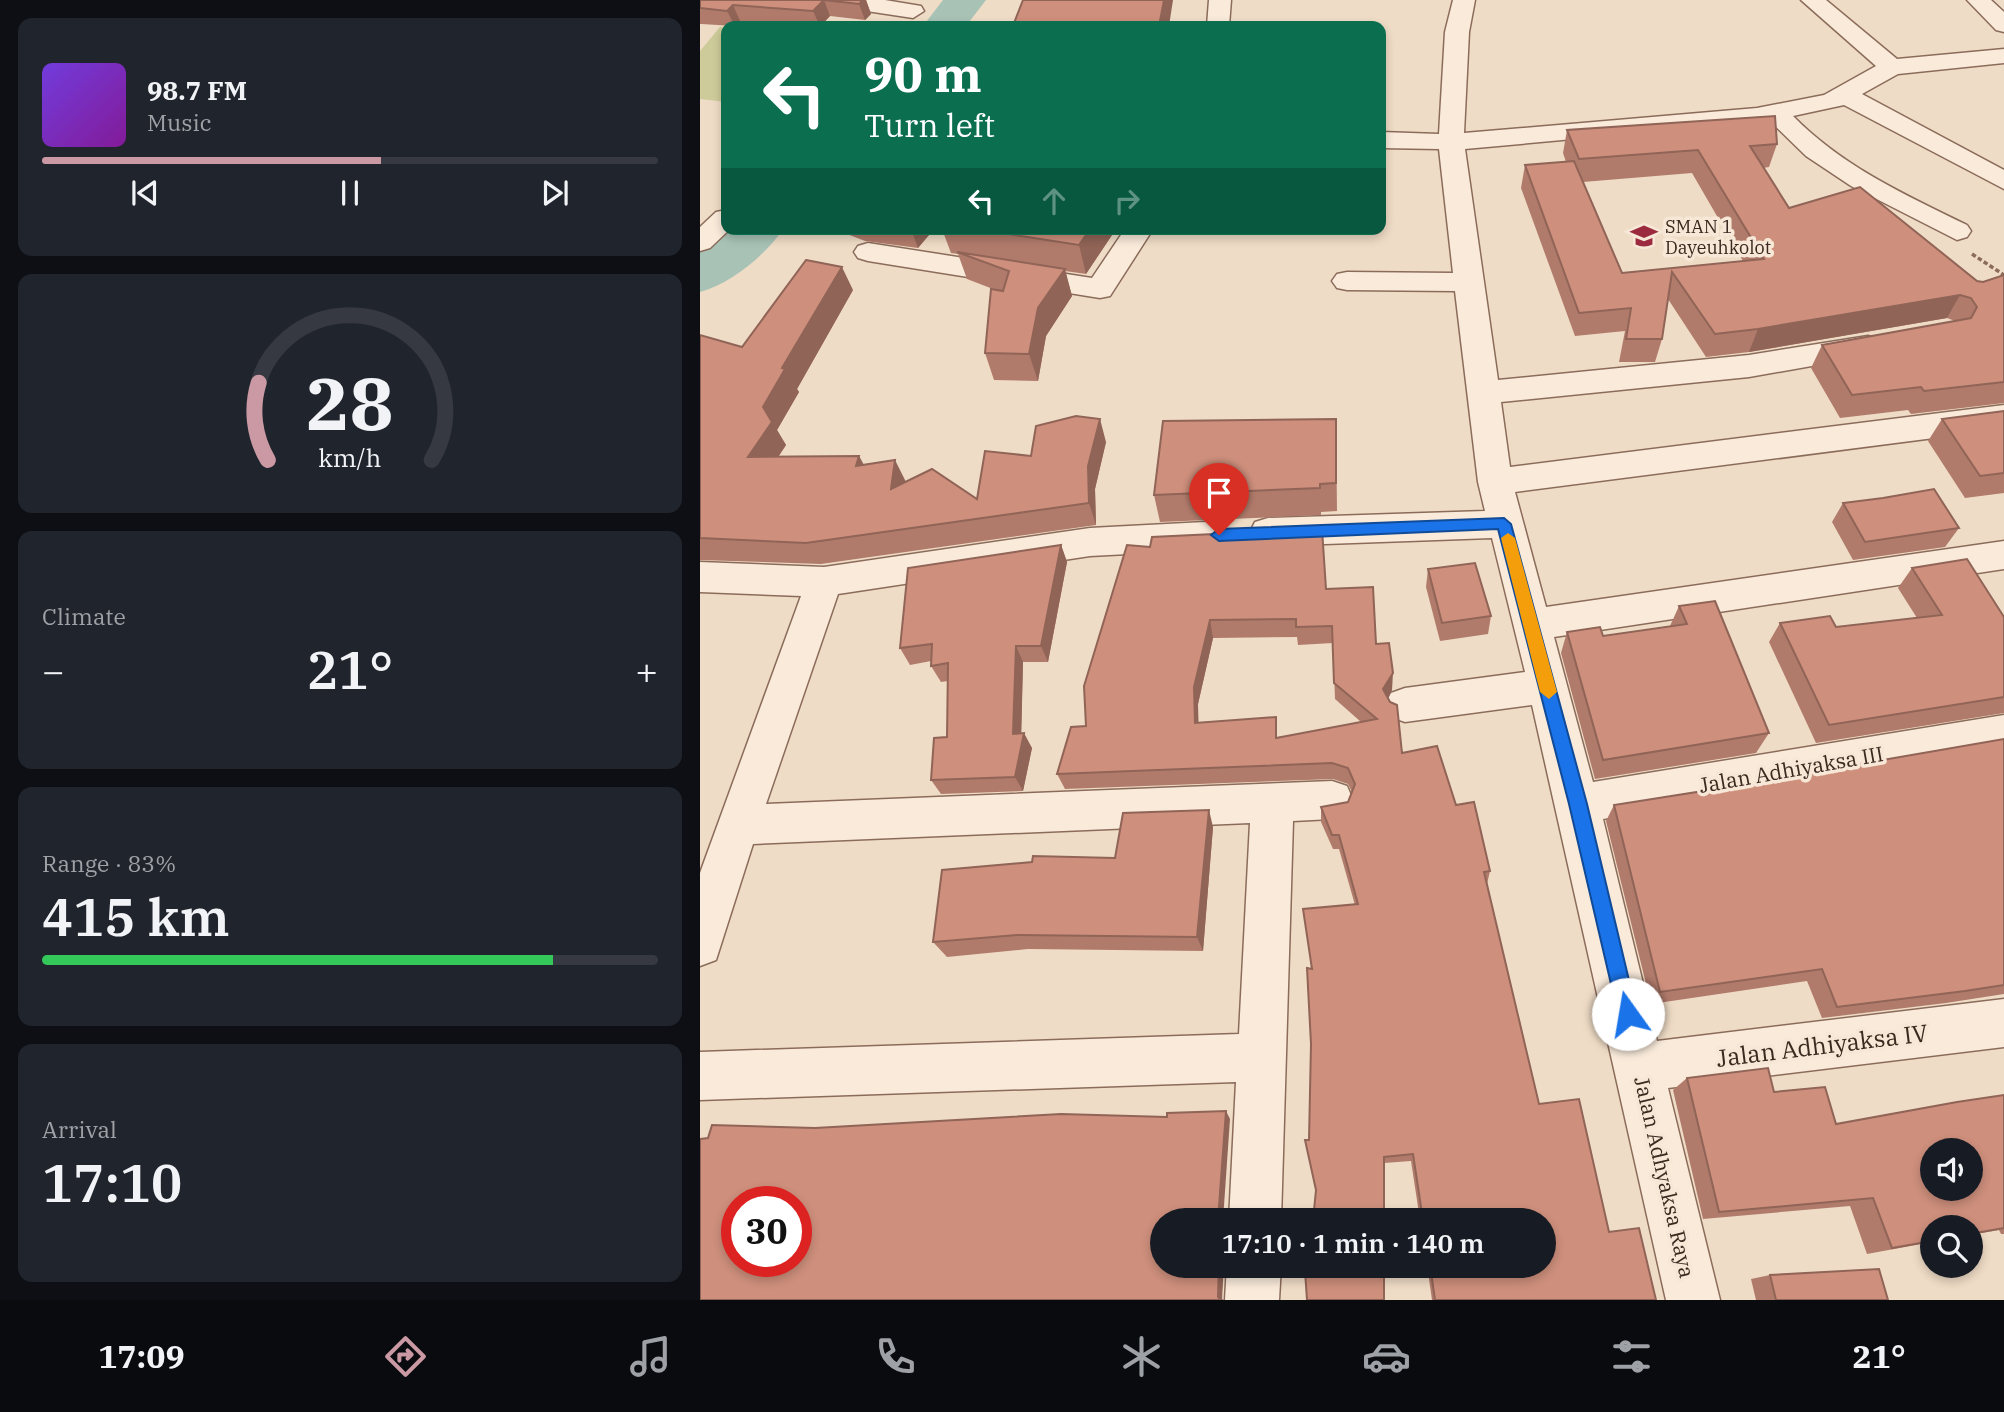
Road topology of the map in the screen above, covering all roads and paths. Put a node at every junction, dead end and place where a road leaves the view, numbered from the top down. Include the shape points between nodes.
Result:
1 (840, 0) edge
2 (846, 0) edge
3 (1220, 0) edge
4 (1464, 0) edge
5 (1812, 0) edge
6 (1978, 0) edge
7 (913, 12) edge
8 (1219, 21) edge
9 (2004, 25) edge
10 (2004, 55) edge
11 (1892, 67) junction
12 (1845, 95) junction
13 (1783, 111) junction
14 (1386, 140) edge
15 (1451, 142) junction
16 (2004, 181) edge
17 (721, 223) edge
18 (1957, 230) dead end
19 (1135, 235) edge
20 (700, 242) edge
21 (868, 252) dead end
22 (1347, 281) dead end
23 (1469, 282) junction
24 (1893, 341) edge
25 (1484, 393) junction
26 (2004, 417) edge
27 (1500, 503) junction
28 (2004, 555) edge
29 (700, 577) edge
30 (824, 582) junction
31 (1531, 625) junction
32 (1547, 686) junction
33 (1405, 705) dead end
34 (2004, 733) edge
35 (1332, 800) dead end
36 (1272, 803) junction
37 (1578, 804) junction
38 (737, 825) junction
39 (700, 944) edge
40 (2004, 1023) edge
41 (1261, 1057) junction
42 (1640, 1067) junction
43 (700, 1076) edge
44 (1255, 1208) edge
45 (1253, 1278) edge
46 (1252, 1300) edge
47 (1693, 1300) edge

1 - 2 street
2 - 7 street
3 - 8 street
4 - 15 street, Jalan Adhyaksa Raya via 1457,32
5 - 11 street
6 - 9 street
10 - 11 street
11 - 12 street
12 - 13 street
12 - 16 street
13 - 15 street
13 - 18 street via 1804,141 1860,183
14 - 15 street
15 - 23 street, Jalan Adhyaksa Raya
17 - 20 street
19 - 21 street via 1100,289 935,251
22 - 23 street
23 - 25 street, Jalan Adhyaksa Raya
24 - 25 street via 1749,366
25 - 27 street, Jalan Adhyaksa Raya
26 - 27 street
27 - 30 street via 1090,542
27 - 31 street, Jalan Adhyaksa Raya
28 - 31 street
29 - 30 street
30 - 38 street
31 - 32 street, Jalan Adhyaksa Raya
32 - 33 street
32 - 37 street, Jalan Adhyaksa Raya
34 - 37 street, Jalan Adhiyaksa III
35 - 36 street
36 - 38 street
36 - 41 street
37 - 42 street, Jalan Adhyaksa Raya
38 - 39 street
40 - 42 street, Jalan Adhiyaksa IV
41 - 43 street
41 - 44 street
42 - 47 street, Jalan Adhyaksa Raya
45 - 46 street

